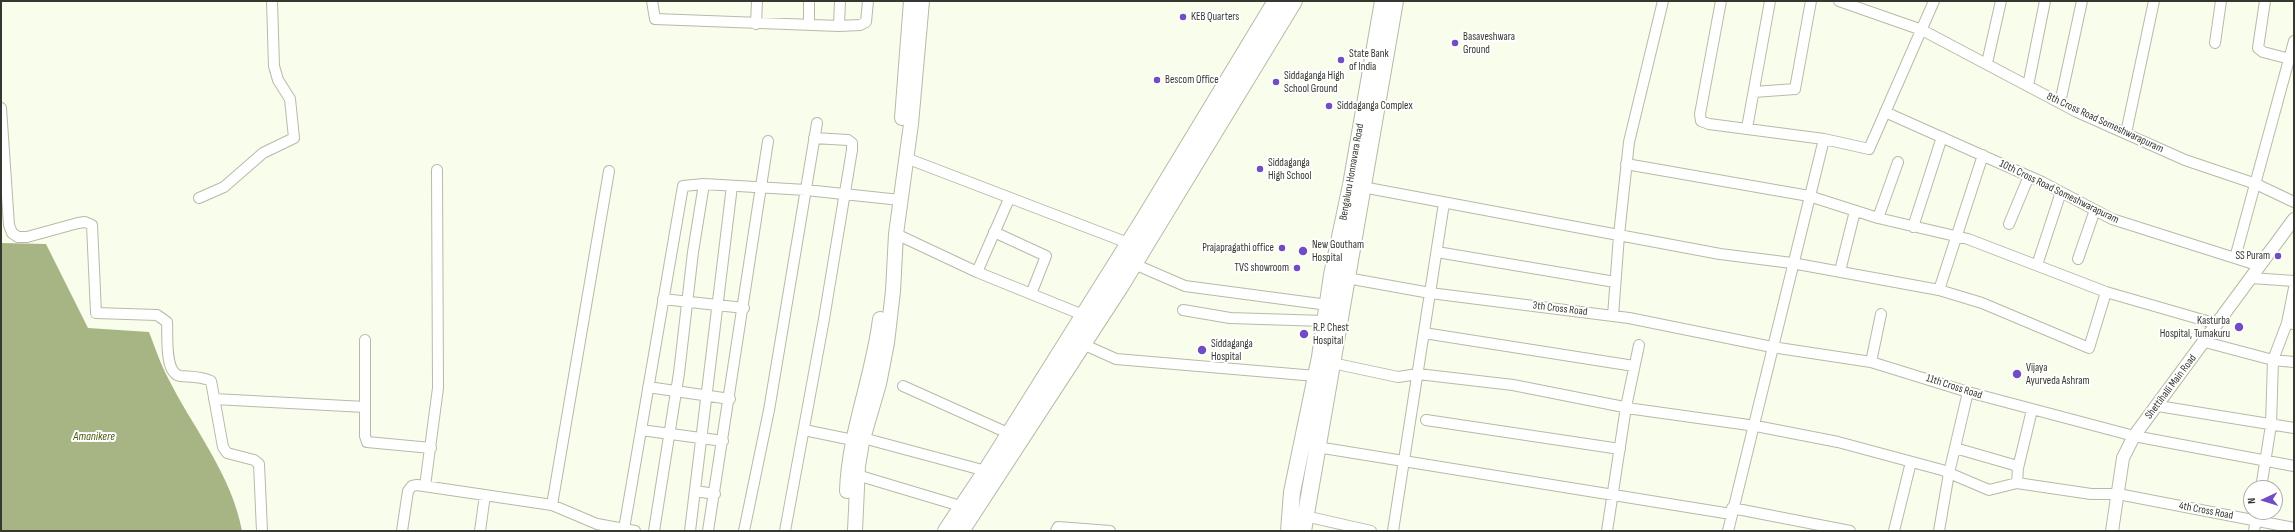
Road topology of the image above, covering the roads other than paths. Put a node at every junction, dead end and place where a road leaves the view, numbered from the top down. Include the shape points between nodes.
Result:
1 (272, 1) edge
2 (652, 1) edge
3 (757, 1) edge
4 (809, 1) edge
5 (840, 1) edge
6 (868, 1) edge
7 (911, 1) edge
8 (922, 1) edge
9 (1276, 1) edge
10 (1294, 1) edge
11 (1383, 1) edge
12 (1395, 1) edge
13 (1663, 1) edge
14 (1721, 1) edge
15 (1770, 1) edge
16 (1812, 1) edge
17 (1839, 1) edge
18 (1934, 1) edge
19 (2001, 1) edge
20 (2044, 1) edge
21 (2082, 1) edge
22 (2154, 1) edge
23 (2221, 1) edge
24 (2265, 1) edge
25 (756, 24) junction
26 (809, 25) junction
27 (838, 26) junction
28 (1922, 30) junction
29 (2294, 41) edge
30 (2214, 42) dead end
31 (2292, 55) edge
32 (1987, 63) junction
33 (2028, 86) junction
34 (1754, 92) junction
35 (2060, 103) junction
36 (1, 108) edge
37 (1885, 112) junction
38 (817, 123) dead end
39 (1747, 128) junction
40 (2126, 133) junction
41 (1942, 137) junction
42 (814, 138) junction
43 (1824, 139) junction
44 (768, 141) dead end
45 (1983, 155) junction
46 (906, 158) junction
47 (1898, 162) dead end
48 (1626, 164) junction
49 (437, 170) dead end
50 (609, 171) dead end
51 (2029, 176) junction
52 (704, 184) junction
53 (2256, 184) junction
54 (732, 186) junction
55 (1357, 186) junction
56 (761, 188) junction
57 (806, 190) junction
58 (2061, 192) junction
59 (846, 194) junction
60 (1809, 196) junction
61 (199, 198) dead end
62 (1009, 199) junction
63 (897, 200) junction
64 (2294, 202) edge
65 (1444, 203) junction
66 (2095, 210) junction
67 (1855, 211) junction
68 (1878, 218) junction
69 (2294, 219) edge
70 (2009, 224) dead end
71 (1913, 227) junction
72 (994, 232) junction
73 (896, 234) junction
74 (1619, 235) junction
75 (1955, 237) junction
76 (1128, 243) junction
77 (1437, 252) junction
78 (2235, 258) junction
79 (2078, 259) dead end
80 (1792, 263) junction
81 (1134, 264) junction
82 (2037, 265) junction
83 (2260, 266) junction
84 (1840, 271) junction
85 (977, 272) junction
86 (1347, 278) junction
87 (2251, 278) junction
88 (2294, 281) edge
89 (1615, 282) junction
90 (2294, 288) edge
91 (1939, 290) junction
92 (2106, 292) junction
93 (1430, 293) junction
94 (1031, 294) junction
95 (663, 300) junction
96 (687, 303) junction
97 (716, 304) junction
98 (1328, 305) junction
99 (744, 308) junction
100 (1183, 310) dead end
101 (1881, 314) dead end
102 (1083, 315) junction
103 (1613, 316) junction
104 (1325, 321) junction
105 (2218, 324) junction
106 (2291, 324) edge
107 (1424, 333) junction
108 (365, 340) dead end
109 (1076, 341) junction
110 (2205, 342) junction
111 (1639, 345) dead end
112 (1772, 347) junction
113 (2273, 360) junction
114 (1871, 362) junction
115 (2294, 362) edge
116 (1332, 363) junction
117 (1634, 366) junction
118 (1418, 374) junction
119 (1316, 376) junction
120 (903, 386) dead end
121 (648, 387) junction
122 (676, 391) junction
123 (1968, 392) junction
124 (706, 396) junction
125 (214, 399) junction
126 (730, 399) junction
127 (2158, 406) junction
128 (365, 407) junction
129 (1626, 407) junction
130 (2032, 410) junction
131 (1426, 420) dead end
132 (1752, 425) junction
133 (2271, 425) junction
134 (2294, 428) edge
135 (641, 430) junction
136 (804, 430) junction
137 (669, 434) junction
138 (1010, 434) junction
139 (2134, 436) junction
140 (701, 438) junction
141 (858, 439) junction
142 (723, 441) junction
143 (431, 448) junction
144 (1317, 448) junction
145 (1955, 448) junction
146 (1620, 449) junction
147 (1404, 461) junction
148 (2265, 461) junction
149 (1911, 462) junction
150 (2294, 466) edge
151 (2018, 468) junction
152 (986, 471) junction
153 (1949, 473) junction
154 (857, 475) junction
155 (2262, 480) edge
156 (2017, 483) junction
157 (425, 486) junction
158 (695, 491) junction
159 (715, 494) junction
160 (2118, 494) junction
161 (485, 495) junction
162 (1613, 495) junction
163 (552, 505) junction
164 (968, 508) junction
165 (1731, 511) junction
166 (2256, 521) edge
167 (1304, 524) edge
168 (2294, 528) edge
169 (624, 529) junction
170 (1074, 530) edge
171 (262, 531) edge
172 (402, 531) edge
173 (480, 531) edge
174 (635, 531) edge
175 (654, 531) edge
176 (690, 531) edge
177 (708, 531) edge
178 (744, 531) edge
179 (785, 531) edge
180 (846, 531) edge
181 (855, 531) edge
182 (946, 531) edge
183 (961, 531) edge
184 (1056, 531) edge
185 (1110, 531) edge
186 (1289, 531) edge
187 (1371, 531) edge
188 (1394, 531) edge
189 (1607, 531) edge
190 (1728, 531) edge
191 (1850, 531) edge
192 (1894, 531) edge
193 (1939, 531) edge
194 (2112, 531) edge

1 - 61 street via 276,74 290,99 294,138 263,154 224,187
2 - 25 street via 655,19
3 - 25 street
4 - 26 street
5 - 27 street
6 - 27 street via 866,22 860,25
7 - 63 main road
8 - 46 main road via 914,100
9 - 76 main road
10 - 81 main road
11 - 55 main road, Bengaluru Honnavara Road
12 - 55 main road, Bengaluru Honnavara Road
13 - 48 street
14 - 39 street via 1700,114 1701,121
15 - 34 street
16 - 34 street via 1795,88
17 - 28 street, 8th Cross Road Someshwarapuram
18 - 28 street
19 - 32 street
20 - 33 street
21 - 35 street
22 - 40 street
23 - 30 street
24 - 31 street via 2258,48 2263,52
25 - 26 street
26 - 27 street
28 - 32 street, 8th Cross Road Someshwarapuram
28 - 37 street
29 - 31 street
31 - 53 street
32 - 33 street, 8th Cross Road Someshwarapuram
33 - 35 street, 8th Cross Road Someshwarapuram
34 - 39 street
35 - 40 street, 8th Cross Road Someshwarapuram
36 - 125 street via 9,225 12,233 18,237 27,237 78,223 92,225 96,313 157,315 163,318 167,322 172,373 210,381
37 - 41 street, 10th Cross Road Someshwarapuram
37 - 43 street via 1869,149
38 - 42 street
39 - 43 street
40 - 53 street, 8th Cross Road Someshwarapuram via 2185,160
41 - 45 street, 10th Cross Road Someshwarapuram
41 - 71 street
42 - 57 street
42 - 59 street via 848,140 852,143
43 - 60 street
44 - 56 street
45 - 51 street, 10th Cross Road Someshwarapuram
45 - 75 street
46 - 62 street
46 - 63 main road
47 - 68 street
48 - 60 street
48 - 74 street
49 - 143 street via 438,380
50 - 163 street
51 - 58 street, 10th Cross Road Someshwarapuram
51 - 70 street
52 - 54 street
52 - 95 street via 688,184 681,190
52 - 96 street
53 - 64 street, 8th Cross Road Someshwarapuram
53 - 78 street
54 - 56 street
54 - 97 street
55 - 65 street
55 - 86 main road, Bengaluru Honnavara Road
55 - 98 main road, Bengaluru Honnavara Road
56 - 57 street
56 - 99 street
57 - 59 street
57 - 178 street via 767,417
58 - 66 street, 10th Cross Road Someshwarapuram
58 - 82 street
59 - 63 street
59 - 136 street
60 - 67 street
60 - 80 street
62 - 72 street
62 - 76 street
63 - 73 main road
63 - 141 main road via 878,335
65 - 74 street
65 - 77 street
66 - 78 street, 10th Cross Road Someshwarapuram via 2112,219
66 - 79 street
67 - 68 street
67 - 84 street
68 - 71 street
69 - 83 street, Shettihalli Main Road
71 - 75 street
72 - 85 street
72 - 94 street via 1046,256
73 - 85 street
73 - 141 main road via 887,343 879,384
74 - 80 street via 1720,254
74 - 89 street
75 - 82 street via 1977,242
75 - 91 street
76 - 102 main road
77 - 89 street
77 - 93 street
78 - 83 street, 10th Cross Road Someshwarapuram
80 - 84 street
80 - 112 street
81 - 98 street via 1185,286
81 - 109 main road
82 - 92 street
83 - 87 street, Shettihalli Main Road
84 - 91 street
85 - 94 street
86 - 93 street, 3th Cross Road
86 - 116 main road, Bengaluru Honnavara Road
87 - 88 street
87 - 105 street, Shettihalli Main Road
89 - 103 street
90 - 106 street
91 - 92 street via 1982,303 2088,348
92 - 105 street
93 - 103 street, 3th Cross Road
93 - 107 street
94 - 102 street
95 - 96 street
95 - 121 street
96 - 97 street
96 - 122 street
97 - 99 street
97 - 124 street
98 - 104 main road, Bengaluru Honnavara Road
99 - 126 street
100 - 104 street via 1230,318
101 - 114 street
102 - 109 main road
103 - 112 street, 3th Cross Road
104 - 119 main road, Bengaluru Honnavara Road
105 - 110 street, Shettihalli Main Road
106 - 113 street
107 - 117 street
107 - 118 street
108 - 128 street
109 - 119 street via 1116,359
109 - 138 main road
109 - 164 main road
110 - 113 street
110 - 127 street, Shettihalli Main Road
111 - 117 street
112 - 114 street, 11th Cross Road
112 - 132 street
113 - 115 street
113 - 133 street
114 - 123 street, 11th Cross Road
116 - 118 street via 1398,377
116 - 144 main road, Bengaluru Honnavara Road
117 - 129 street
118 - 129 street via 1513,385
118 - 147 street
119 - 186 main road, Bengaluru Honnavara Road via 1292,492
120 - 138 street
121 - 122 street
121 - 135 street
122 - 124 street
122 - 137 street
123 - 130 street, 11th Cross Road
123 - 145 street
124 - 126 street
124 - 140 street
125 - 128 street
125 - 171 street via 223,448 227,453 254,460 259,464
126 - 142 street
127 - 133 street
127 - 139 street, Shettihalli Main Road
128 - 143 street via 367,442
129 - 132 street
129 - 146 street
130 - 139 street, 11th Cross Road
130 - 151 street
131 - 146 street
132 - 149 street via 1838,442
132 - 165 street
133 - 134 street
133 - 148 street
135 - 137 street
135 - 169 street
136 - 141 street
136 - 179 street
137 - 140 street
137 - 175 street
138 - 152 main road
139 - 148 street, 11th Cross Road
139 - 160 street, Shettihalli Main Road via 2123,458
140 - 142 street
140 - 158 street
141 - 152 street
141 - 154 main road
141 - 180 main road via 848,468
142 - 159 street
143 - 157 street
144 - 147 street
144 - 167 main road, Bengaluru Honnavara Road
145 - 151 street
145 - 153 street
146 - 162 street
147 - 162 street
147 - 188 street
148 - 150 street, 11th Cross Road
148 - 155 street
149 - 153 street
149 - 192 street
151 - 156 street
152 - 164 main road
153 - 156 street via 1989,490
153 - 193 street
154 - 164 street
154 - 181 main road
156 - 160 street, 4th Cross Road via 2091,494
157 - 161 street
157 - 172 street via 412,486 408,491
158 - 159 street
158 - 176 street
159 - 177 street
160 - 166 street, 4th Cross Road
160 - 194 street, Shettihalli Main Road
161 - 163 street
161 - 173 street
162 - 165 street
162 - 189 street
163 - 169 street via 597,524
164 - 182 main road
164 - 183 main road
165 - 190 street
165 - 191 street
166 - 168 street, 4th Cross Road
167 - 187 street
169 - 174 street
170 - 184 street via 1058,528
170 - 185 street

